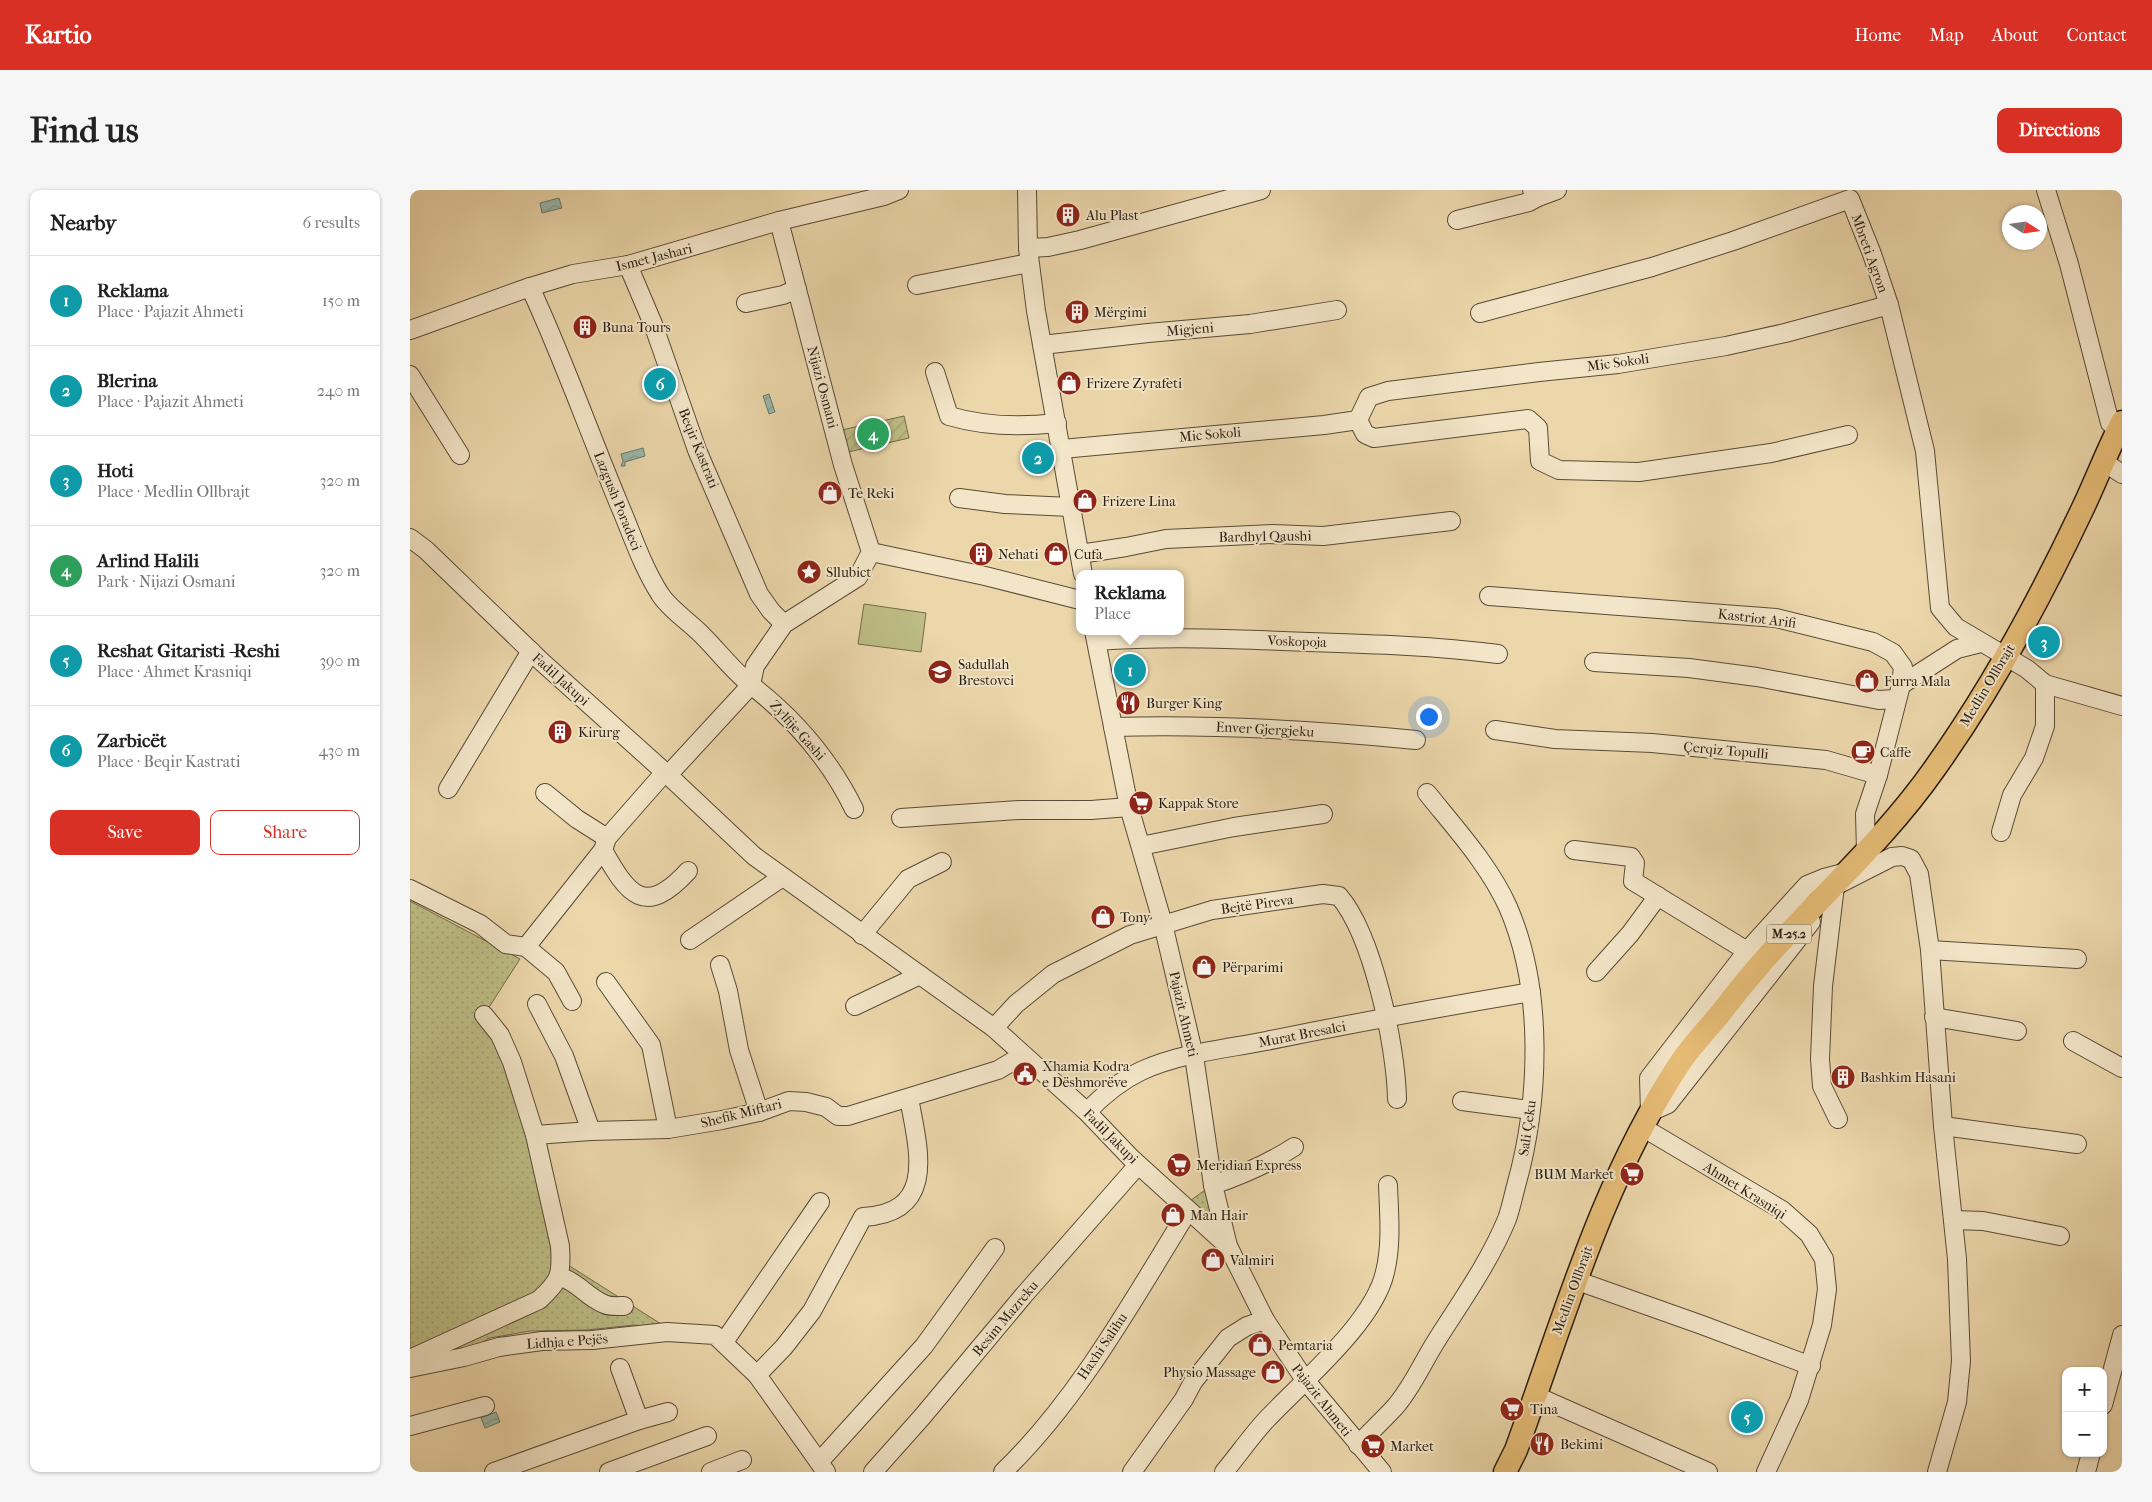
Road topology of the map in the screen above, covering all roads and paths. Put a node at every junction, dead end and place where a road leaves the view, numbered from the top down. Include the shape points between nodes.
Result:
1 (899, 190) edge
2 (1027, 190) edge
3 (1261, 190) edge
4 (1557, 190) edge
5 (2046, 190) edge
6 (1535, 193) edge
7 (1849, 194) edge
8 (1457, 220) dead end
9 (779, 221) junction
10 (1028, 255) junction
11 (628, 265) junction
12 (917, 285) dead end
13 (530, 287) junction
14 (798, 288) junction
15 (746, 303) dead end
16 (1889, 305) junction
17 (1337, 310) dead end
18 (1480, 313) dead end
19 (410, 330) edge
20 (1042, 345) junction
21 (935, 372) dead end
22 (410, 375) edge
23 (1358, 420) junction
24 (1057, 423) junction
25 (2121, 425) edge
26 (1848, 435) dead end
27 (1062, 449) junction
28 (460, 455) dead end
29 (2113, 468) edge
30 (959, 498) dead end
31 (1071, 507) junction
32 (1451, 521) dead end
33 (410, 538) edge
34 (871, 552) junction
35 (1080, 554) junction
36 (1082, 570) edge
37 (1489, 596) dead end
38 (1076, 599) edge
39 (784, 624) junction
40 (1095, 636) edge
41 (1981, 643) junction
42 (531, 651) junction
43 (1498, 654) dead end
44 (2005, 656) junction
45 (1594, 662) dead end
46 (2046, 684) junction
47 (751, 685) junction
48 (1898, 692) junction
49 (2122, 706) edge
50 (1112, 727) junction
51 (1495, 730) dead end
52 (1416, 740) dead end
53 (666, 774) junction
54 (1878, 775) junction
55 (448, 788) dead end
56 (545, 793) dead end
57 (1427, 794) dead end
58 (1130, 807) junction
59 (854, 809) dead end
60 (1323, 814) dead end
61 (901, 818) dead end
62 (2001, 832) dead end
63 (605, 844) junction
64 (1141, 846) junction
65 (1574, 850) dead end
66 (1866, 851) junction
67 (942, 862) dead end
68 (688, 871) dead end
69 (781, 878) junction
70 (1837, 884) junction
71 (410, 889) edge
72 (1658, 896) junction
73 (1163, 924) junction
74 (862, 935) junction
75 (690, 940) dead end
76 (526, 947) junction
77 (1930, 950) junction
78 (1747, 952) junction
79 (2077, 959) dead end
80 (720, 965) dead end
81 (1596, 972) dead end
82 (920, 976) junction
83 (606, 982) dead end
84 (1531, 992) junction
85 (572, 1001) dead end
86 (537, 1004) dead end
87 (855, 1006) dead end
88 (484, 1015) dead end
89 (1385, 1017) junction
90 (1934, 1017) junction
91 (994, 1028) junction
92 (2017, 1031) dead end
93 (2073, 1041) dead end
94 (1024, 1055) junction
95 (1194, 1056) junction
96 (2122, 1068) edge
97 (909, 1098) junction
98 (1397, 1099) dead end
99 (1462, 1101) dead end
100 (1530, 1110) junction
101 (759, 1112) junction
102 (1087, 1112) junction
103 (1838, 1119) dead end
104 (1646, 1120) junction
105 (1944, 1126) junction
106 (668, 1129) junction
107 (590, 1131) junction
108 (535, 1135) junction
109 (2077, 1144) dead end
110 (1294, 1147) dead end
111 (1138, 1164) junction
112 (1213, 1185) junction
113 (1388, 1185) dead end
114 (820, 1202) dead end
115 (1188, 1211) junction
116 (1953, 1220) junction
117 (2060, 1236) dead end
118 (1228, 1246) junction
119 (995, 1248) dead end
120 (559, 1276) junction
121 (1575, 1280) junction
122 (624, 1306) dead end
123 (1265, 1320) junction
124 (724, 1342) junction
125 (2121, 1344) edge
126 (410, 1359) edge
127 (1811, 1366) junction
128 (410, 1368) edge
129 (620, 1368) dead end
130 (757, 1375) junction
131 (1305, 1380) junction
132 (2107, 1391) edge
133 (1536, 1396) junction
134 (485, 1406) dead end
135 (668, 1412) dead end
136 (639, 1420) junction
137 (410, 1426) edge
138 (706, 1436) dead end
139 (1358, 1445) junction
140 (2089, 1457) edge
141 (742, 1460) dead end
142 (823, 1467) edge
143 (1372, 1468) edge
144 (494, 1472) edge
145 (609, 1472) edge
146 (711, 1472) edge
147 (872, 1472) edge
148 (1002, 1472) edge
149 (1132, 1472) edge
150 (1224, 1472) edge
151 (1505, 1472) edge
152 (1708, 1472) edge
153 (1766, 1472) edge
154 (1937, 1472) edge
155 (2086, 1472) edge

1 - 9 street, Ismet Jashari
2 - 10 street
3 - 10 street
4 - 6 street
5 - 25 street via 2069,264 2110,423
6 - 8 street via 1529,202
7 - 16 street, Mbreti Agron
7 - 18 street, Mbreti Agron via 1733,241
9 - 11 street, Ismet Jashari
9 - 14 street, Nijazi Osmani
10 - 12 street
10 - 20 street
11 - 13 street, Ismet Jashari via 573,274
11 - 39 street, Beqir Kastrati via 697,450 759,594
13 - 19 street, Ismet Jashari
13 - 47 street, Lazgush Poradeci via 554,338 645,567 661,596
14 - 15 street via 783,295
14 - 34 street, Nijazi Osmani via 843,465
16 - 23 street, Mic Sokoli via 1726,346 1618,364 1388,391 1369,397
16 - 41 street, Mbreti Agron via 1925,451 1940,608 1956,627
17 - 20 street, Migjeni via 1250,324
20 - 24 street
21 - 24 street via 949,416 982,422
22 - 28 street
23 - 26 street via 1365,434 1374,438 1528,418 1538,428 1540,461 1559,470 1639,472 1771,453
23 - 27 street, Mic Sokoli
24 - 27 street
25 - 29 main road, Medlin Ollbrajt / M-25.2
27 - 31 street
29 - 44 main road, Medlin Ollbrajt / M-25.2
30 - 31 street
31 - 35 street
32 - 35 street, Bardhyl Qaushi via 1323,536 1274,534 1166,539
33 - 42 street, Fadil Jakupi
34 - 38 street
34 - 39 street via 858,577
35 - 36 street
37 - 48 street, Kastriot Arifi via 1776,618 1806,624 1874,642 1892,654 1903,667
39 - 47 street via 755,666
40 - 43 street, Voskopoja via 1440,647
40 - 50 street, Pajazit Ahmeti
41 - 44 street, Mbreti Agron
41 - 48 street via 1957,649
42 - 53 street, Fadil Jakupi
42 - 55 street
44 - 46 street, Mbreti Agron
44 - 66 main road, Medlin Ollbrajt / M-25.2 via 1935,768
45 - 48 street via 1689,668 1757,677 1879,700
46 - 49 street
46 - 62 street via 2045,726 2034,758 2012,795
47 - 53 street
47 - 59 street, Zylfije Gashi via 778,706 813,744 840,780
48 - 54 street, Kastriot Arifi
50 - 52 street, Enver Gjergjeku via 1247,728
50 - 58 street, Pajazit Ahmeti
51 - 54 street, Çerqiz Topulli via 1555,739 1652,743 1816,759
53 - 63 street
53 - 69 street, Fadil Jakupi
54 - 66 street via 1865,814
56 - 63 street
57 - 84 street, Sali Çeku via 1476,853 1507,906 1523,949
58 - 61 street
58 - 64 street, Pajazit Ahmeti
60 - 64 street via 1234,826
63 - 68 street via 619,879 643,897 656,896 674,886
63 - 76 street
64 - 73 street, Pajazit Ahmeti
65 - 72 street via 1631,857 1635,863 1633,881
66 - 70 main road, Medlin Ollbrajt / M-25.2
67 - 74 street via 908,879
69 - 74 street, Fadil Jakupi
69 - 75 street
70 - 77 street via 1892,857 1911,859 1919,874
70 - 78 street, Medlin Ollbrajt via 1824,878 1807,885
70 - 103 street via 1822,986 1820,1059 1822,1086
70 - 104 main road, Medlin Ollbrajt / M-25.2 via 1752,974 1679,1064
71 - 76 street via 480,924 506,944
72 - 78 street
72 - 81 street
73 - 89 street, Bejtë Pireva via 1212,910 1323,894 1339,896 1350,908 1364,939
73 - 91 street, Bejtë Pireva via 1130,935 1053,974 1016,1004
73 - 95 street, Pajazit Ahmeti
74 - 82 street, Fadil Jakupi
76 - 85 street via 556,972
77 - 79 street
77 - 90 street
78 - 104 street, Medlin Ollbrajt via 1649,1078
80 - 101 street via 738,1050
82 - 87 street
82 - 91 street, Fadil Jakupi
83 - 106 street via 651,1045
84 - 89 street, Murat Bresalci
84 - 100 street, Sali Çeku via 1533,1075
86 - 107 street via 564,1056
88 - 108 street via 500,1035 512,1062
89 - 95 street, Murat Bresalci
89 - 98 street, Bejtë Pireva via 1397,1078
90 - 92 street
90 - 105 street
91 - 94 street, Fadil Jakupi
93 - 96 street
94 - 97 street, Shefik Miftari via 998,1070
94 - 102 street, Fadil Jakupi
95 - 102 street, Murat Bresalci via 1157,1064 1133,1075 1110,1090
95 - 112 street, Pajazit Ahmeti
97 - 101 street, Shefik Miftari via 848,1116 838,1116 826,1107 789,1101
97 - 130 street via 918,1152 918,1178 914,1190 886,1214 863,1217 812,1311
99 - 100 street
100 - 139 street, Sali Çeku via 1524,1156 1507,1219 1466,1296 1396,1406
101 - 106 street, Shefik Miftari
102 - 111 street, Fadil Jakupi
104 - 121 main road, Medlin Ollbrajt / M-25.2 via 1604,1206
104 - 127 street, Ahmet Krasniqi via 1782,1210 1809,1234 1824,1259 1827,1290
105 - 109 street
105 - 116 street
106 - 107 street, Shefik Miftari
107 - 108 street, Shefik Miftari
108 - 120 street via 560,1246
110 - 112 street via 1262,1166
111 - 115 street, Fadil Jakupi
111 - 147 street, Besim Mazreku
112 - 118 street, Pajazit Ahmeti
113 - 131 street via 1388,1251 1381,1286 1366,1314
114 - 124 street
115 - 118 street, Fadil Jakupi
115 - 148 street, Haxhi Salihu via 1103,1350 1027,1448
116 - 117 street via 1983,1221
116 - 154 street via 1961,1361 1957,1402
118 - 123 street, Pajazit Ahmeti
119 - 142 street via 924,1346
120 - 122 street via 572,1280 606,1305
120 - 126 street via 554,1286 539,1300
121 - 127 street
121 - 133 main road, Medlin Ollbrajt / M-25.2
123 - 131 street, Pajazit Ahmeti
123 - 149 street via 1228,1338 1193,1382
124 - 128 street, Lidhja e Pejës via 715,1336 667,1332 592,1340 542,1341 499,1347
124 - 130 street
125 - 132 street
127 - 153 street, Ahmet Krasniqi
129 - 136 street
130 - 142 street
131 - 139 street, Pajazit Ahmeti
131 - 150 street via 1265,1421
133 - 151 main road, Medlin Ollbrajt / M-25.2
133 - 152 street
134 - 137 street
135 - 136 street
136 - 144 street
138 - 145 street
139 - 143 street, Pajazit Ahmeti
140 - 155 street
141 - 146 street

